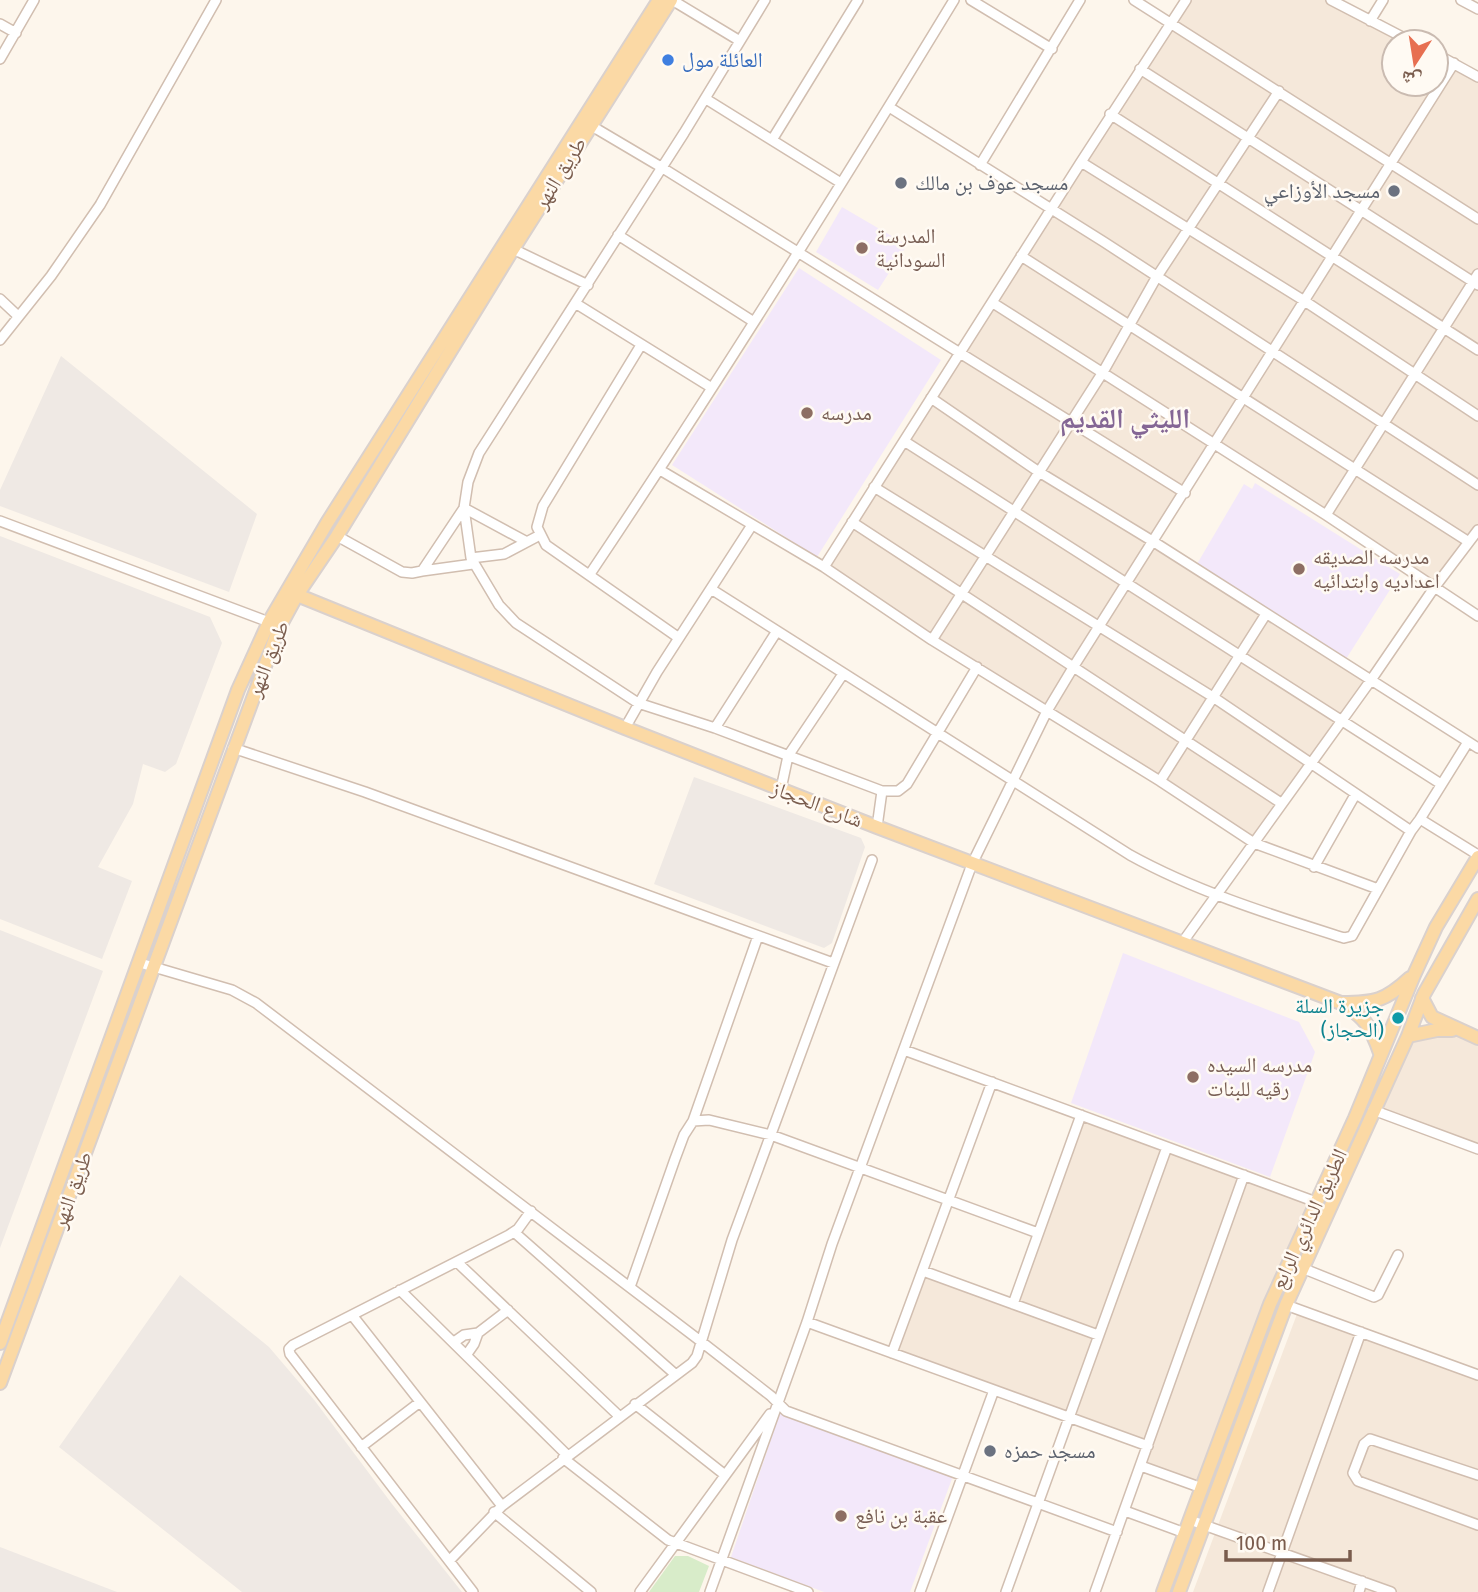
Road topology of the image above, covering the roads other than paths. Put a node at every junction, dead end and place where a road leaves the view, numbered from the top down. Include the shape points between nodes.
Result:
1 (34, 0) edge
2 (216, 0) edge
3 (659, 0) edge
4 (672, 0) edge
5 (765, 0) edge
6 (859, 0) edge
7 (954, 0) edge
8 (971, 0) edge
9 (1080, 0) edge
10 (1134, 0) edge
11 (1186, 0) edge
12 (1331, 0) edge
13 (1383, 0) edge
14 (1461, 0) edge
15 (1478, 9) edge
16 (1370, 21) junction
17 (1171, 22) junction
18 (0, 24) edge
19 (1384, 28) edge
20 (16, 33) junction
21 (740, 41) junction
22 (1052, 49) junction
23 (0, 59) edge
24 (1450, 61) edge
25 (1454, 63) junction
26 (1140, 69) junction
27 (1478, 77) edge
28 (1279, 91) junction
29 (706, 99) junction
30 (889, 107) junction
31 (1110, 114) junction
32 (590, 125) junction
33 (1248, 138) junction
34 (772, 140) junction
35 (1080, 162) junction
36 (1391, 164) junction
37 (981, 165) junction
38 (662, 167) junction
39 (1217, 182) junction
40 (841, 183) junction
41 (1050, 209) junction
42 (1360, 210) junction
43 (1478, 219) edge
44 (1188, 229) junction
45 (618, 235) junction
46 (513, 248) junction
47 (799, 252) junction
48 (1332, 255) junction
49 (1021, 256) junction
50 (1156, 278) junction
51 (1476, 280) edge
52 (587, 285) junction
53 (0, 299) edge
54 (1303, 300) junction
55 (575, 303) junction
56 (993, 303) junction
57 (18, 316) junction
58 (754, 321) junction
59 (1131, 324) junction
60 (1444, 327) junction
61 (0, 340) edge
62 (641, 345) junction
63 (1478, 350) edge
64 (1272, 351) junction
65 (960, 353) junction
66 (1103, 372) junction
67 (1415, 375) junction
68 (712, 388) junction
69 (1244, 397) junction
70 (931, 398) junction
71 (1478, 416) edge
72 (1070, 422) junction
73 (1385, 422) junction
74 (904, 441) junction
75 (1214, 445) junction
76 (660, 470) junction
77 (1356, 470) junction
78 (1039, 471) junction
79 (1478, 485) edge
80 (874, 487) junction
81 (1185, 493) junction
82 (464, 508) junction
83 (1014, 512) junction
84 (1326, 516) junction
85 (0, 521) edge
86 (852, 522) junction
87 (752, 525) junction
88 (1478, 530) edge
89 (540, 535) junction
90 (337, 536) junction
91 (1469, 541) junction
92 (527, 542) junction
93 (1154, 542) junction
94 (986, 557) junction
95 (472, 561) junction
96 (824, 567) junction
97 (422, 571) junction
98 (590, 574) junction
99 (1127, 583) junction
100 (1434, 588) junction
101 (711, 590) junction
102 (297, 594) junction
103 (961, 594) junction
104 (1266, 614) junction
105 (1478, 616) edge
106 (269, 622) junction
107 (1099, 629) junction
108 (777, 631) junction
109 (678, 638) junction
110 (932, 640) junction
111 (1239, 655) junction
112 (1074, 666) junction
113 (977, 667) junction
114 (843, 674) junction
115 (1371, 680) junction
116 (1213, 697) junction
117 (639, 703) junction
118 (1047, 711) junction
119 (1342, 720) junction
120 (625, 728) junction
121 (715, 728) junction
122 (939, 733) junction
123 (1187, 740) junction
124 (1468, 742) junction
125 (233, 748) junction
126 (1478, 748) edge
127 (788, 756) junction
128 (1311, 764) junction
129 (1160, 781) junction
130 (1012, 782) junction
131 (1441, 784) junction
132 (781, 789) junction
133 (882, 791) junction
134 (1355, 795) junction
135 (1282, 803) junction
136 (1420, 819) junction
137 (877, 827) junction
138 (1411, 831) junction
139 (1254, 843) junction
140 (1478, 856) edge
141 (872, 860) dead end
142 (972, 864) junction
143 (1314, 867) junction
144 (1378, 889) junction
145 (1219, 894) junction
146 (1478, 899) edge
147 (758, 936) junction
148 (1182, 943) junction
149 (140, 963) junction
150 (833, 963) junction
151 (153, 967) junction
152 (1414, 975) junction
153 (1422, 998) junction
154 (1341, 1003) junction
155 (1460, 1031) junction
156 (1408, 1036) junction
157 (1478, 1038) edge
158 (904, 1051) junction
159 (1380, 1053) junction
160 (992, 1082) junction
161 (1373, 1110) junction
162 (1081, 1115) junction
163 (694, 1121) junction
164 (771, 1135) junction
165 (1167, 1147) junction
166 (1478, 1149) edge
167 (860, 1169) junction
168 (1244, 1175) junction
169 (947, 1201) junction
170 (1316, 1202) junction
171 (531, 1211) junction
172 (514, 1232) junction
173 (1038, 1233) junction
174 (1398, 1255) dead end
175 (457, 1262) junction
176 (1303, 1268) junction
177 (923, 1271) junction
178 (630, 1287) junction
179 (400, 1290) junction
180 (1013, 1304) junction
181 (1286, 1305) junction
182 (508, 1310) junction
183 (352, 1315) junction
184 (807, 1322) junction
185 (1361, 1332) junction
186 (478, 1333) junction
187 (1098, 1335) junction
188 (453, 1342) junction
189 (0, 1343) edge
190 (703, 1343) junction
191 (892, 1353) junction
192 (467, 1354) junction
193 (676, 1375) junction
194 (1478, 1375) edge
195 (0, 1383) edge
196 (994, 1390) junction
197 (420, 1402) junction
198 (635, 1404) junction
199 (778, 1404) junction
200 (619, 1416) junction
201 (1068, 1417) junction
202 (1148, 1446) junction
203 (361, 1447) junction
204 (565, 1457) junction
205 (1141, 1466) junction
206 (725, 1475) junction
207 (963, 1475) junction
208 (1478, 1475) edge
209 (1202, 1488) junction
210 (1037, 1503) junction
211 (498, 1509) junction
212 (1125, 1511) junction
213 (1190, 1520) junction
214 (1203, 1525) junction
215 (1478, 1525) edge
216 (1117, 1532) junction
217 (1185, 1534) junction
218 (675, 1543) junction
219 (1282, 1553) junction
220 (722, 1560) junction
221 (449, 1561) junction
222 (1362, 1581) junction
223 (473, 1592) edge
224 (591, 1592) edge
225 (640, 1592) edge
226 (710, 1592) edge
227 (808, 1592) edge
228 (920, 1592) edge
229 (1006, 1592) edge
230 (1095, 1592) edge
231 (1163, 1592) edge
232 (1178, 1592) edge
233 (1268, 1592) edge
234 (1359, 1592) edge
235 (1391, 1592) edge

1 - 20 street
2 - 57 street via 100,205
3 - 106 main road, طريق النهر
4 - 21 street
4 - 32 main road, طريق النهر
5 - 21 street
6 - 34 street
7 - 30 street
8 - 22 street
9 - 22 street
10 - 17 street
11 - 17 street
12 - 16 street
13 - 16 street
14 - 15 street
16 - 19 street
17 - 26 street
17 - 28 street
18 - 20 street
20 - 23 street
21 - 29 street
22 - 37 street
24 - 25 street
25 - 27 street
25 - 36 street
26 - 31 street
26 - 33 street
28 - 33 street
28 - 36 street
29 - 34 street
29 - 38 street
30 - 37 street
30 - 40 street
31 - 35 street
31 - 39 street
32 - 38 street
32 - 46 main road, طريق النهر
33 - 39 street
33 - 42 street
34 - 40 street
35 - 41 street
35 - 44 street
36 - 42 street
36 - 43 street
37 - 41 street
38 - 45 street
38 - 47 street
39 - 44 street
39 - 48 street
40 - 47 street
41 - 49 street
41 - 50 street
42 - 48 street
42 - 51 street
44 - 50 street
44 - 54 street
45 - 52 street
45 - 58 street
46 - 52 street
46 - 90 main road, طريق النهر
47 - 58 street
47 - 65 street
48 - 54 street
48 - 60 street
49 - 56 street
49 - 59 street
50 - 59 street
50 - 64 street
51 - 60 street
52 - 55 street
53 - 57 street
54 - 64 street
54 - 67 street
55 - 62 street
55 - 82 street via 479,453
56 - 65 street
56 - 66 street
57 - 61 street
58 - 68 street
59 - 66 street
59 - 69 street
60 - 63 street
60 - 67 street
62 - 68 street
62 - 89 street via 543,506 538,516
64 - 69 street
64 - 73 street
65 - 70 street
65 - 72 street
66 - 72 street
66 - 75 street
67 - 71 street
67 - 73 street
68 - 76 street
69 - 75 street
69 - 77 street
70 - 74 street
70 - 78 street
72 - 78 street
72 - 81 street
73 - 77 street
73 - 79 street
74 - 80 street
74 - 83 street
75 - 81 street
75 - 84 street
76 - 87 street
76 - 98 street
77 - 84 street
77 - 91 street
78 - 83 street
78 - 93 street
80 - 86 street
80 - 94 street
81 - 93 street
82 - 92 street
82 - 95 street
82 - 97 street
83 - 94 street
83 - 99 street
84 - 100 street
85 - 106 street
86 - 96 street
86 - 103 street
87 - 96 street
87 - 101 street
88 - 91 street
89 - 92 street
89 - 98 street via 546,545
90 - 97 street via 402,572
90 - 102 main road, طريق النهر
91 - 100 street
92 - 95 street via 505,554
93 - 99 street
93 - 104 street
94 - 103 street
94 - 107 street
95 - 97 street
95 - 117 street via 516,623
96 - 110 street
98 - 109 street
99 - 107 street
99 - 111 street
100 - 105 street
100 - 115 street
101 - 108 street
101 - 109 street
102 - 120 main road, شارع الحجاز
102 - 125 main road, طريق النهر via 279,628
103 - 110 street
103 - 112 street
104 - 111 street
104 - 115 street
106 - 149 main road, طريق النهر via 238,690
107 - 112 street
107 - 116 street
108 - 114 street
108 - 121 street
109 - 117 street
110 - 113 street
111 - 116 street
111 - 119 street
112 - 118 street
112 - 123 street
113 - 118 street
113 - 122 street
114 - 122 street
114 - 127 street
115 - 119 street
115 - 124 street
116 - 123 street
116 - 128 street
117 - 120 street
117 - 121 street
118 - 129 street
118 - 130 street
119 - 128 street
119 - 131 street
120 - 132 main road, شارع الحجاز
121 - 127 street
122 - 130 street
122 - 133 street via 903,788
123 - 129 street
123 - 135 street
124 - 126 street
124 - 131 street
125 - 147 street
125 - 151 main road, طريق النهر
127 - 132 street
127 - 133 street
128 - 134 street
128 - 135 street
129 - 139 street
130 - 142 street
130 - 145 street via 1158,870
131 - 136 street
132 - 137 main road, شارع الحجاز
133 - 137 street
134 - 138 street
134 - 143 street
135 - 139 street
136 - 138 street
136 - 140 street
137 - 142 main road, شارع الحجاز
138 - 144 street
139 - 143 street
139 - 145 street
140 - 152 main road, الطريق الدائري الرابع
141 - 150 street
142 - 148 main road, شارع الحجاز
142 - 158 street
143 - 144 street
144 - 145 street via 1352,936 1344,938
145 - 148 street
146 - 153 main road, الطريق الدائري الرابع
147 - 150 street
147 - 163 street
148 - 154 main road, شارع الحجاز
149 - 151 street
149 - 189 main road, طريق النهر
150 - 164 street
151 - 171 street via 232,990 256,1003
151 - 195 main road, طريق النهر
152 - 154 main road, شارع الحجاز via 1373,1003
152 - 159 main road, الطريق الدائري الرابع
153 - 155 main road via 1432,1017
153 - 156 main road, الطريق الدائري الرابع
154 - 159 main road, شارع الحجاز via 1366,1021
155 - 156 main road
155 - 157 main road
156 - 161 main road, الطريق الدائري الرابع
158 - 160 street
158 - 167 street
159 - 170 main road, الطريق الدائري الرابع
160 - 162 street
160 - 169 street
161 - 166 street
161 - 176 main road, الطريق الدائري الرابع
162 - 165 street
162 - 173 street
163 - 164 street via 709,1120
163 - 178 street via 684,1135
164 - 167 street
164 - 190 street via 732,1240
165 - 168 street
165 - 187 street
167 - 169 street
167 - 184 street
168 - 170 street
168 - 202 street
169 - 173 street
169 - 177 street
170 - 209 main road, الطريق الدائري الرابع via 1270,1304
171 - 172 street
171 - 178 street
172 - 175 street
172 - 193 street
173 - 180 street
174 - 176 street via 1374,1297
175 - 179 street
175 - 182 street
176 - 181 main road, الطريق الدائري الرابع
177 - 180 street
177 - 191 street
178 - 190 street
179 - 183 street
179 - 188 street
180 - 187 street
181 - 185 street
181 - 214 main road, الطريق الدائري الرابع
182 - 186 street
182 - 200 street
183 - 197 street
183 - 203 street via 293,1345 289,1352
184 - 191 street
184 - 199 street
185 - 194 street
185 - 219 street
186 - 188 street
186 - 192 street
187 - 201 street
188 - 192 street
190 - 193 street via 692,1363
190 - 199 street
191 - 196 street
192 - 204 street
193 - 198 street
196 - 201 street
196 - 207 street
197 - 203 street
197 - 211 street
198 - 200 street
198 - 206 street
199 - 206 street
199 - 207 street via 786,1411
199 - 220 street
200 - 204 street
201 - 202 street
201 - 210 street
202 - 205 street
203 - 221 street
204 - 211 street
204 - 218 street
205 - 209 street
205 - 212 street
206 - 218 street
207 - 210 street
207 - 228 street
208 - 215 street via 1370,1438 1353,1473 1358,1481
209 - 213 main road, الطريق الدائري الرابع
210 - 216 street
210 - 229 street
211 - 221 street
211 - 224 street
212 - 216 street
212 - 217 street
213 - 214 street
213 - 217 main road, الطريق الدائري الرابع
214 - 219 street
214 - 232 main road, الطريق الدائري الرابع
216 - 230 street
217 - 231 main road, الطريق الدائري الرابع
218 - 220 street
218 - 225 street
219 - 222 street
219 - 233 street
220 - 226 street
220 - 227 street
221 - 223 street
222 - 234 street
222 - 235 street

